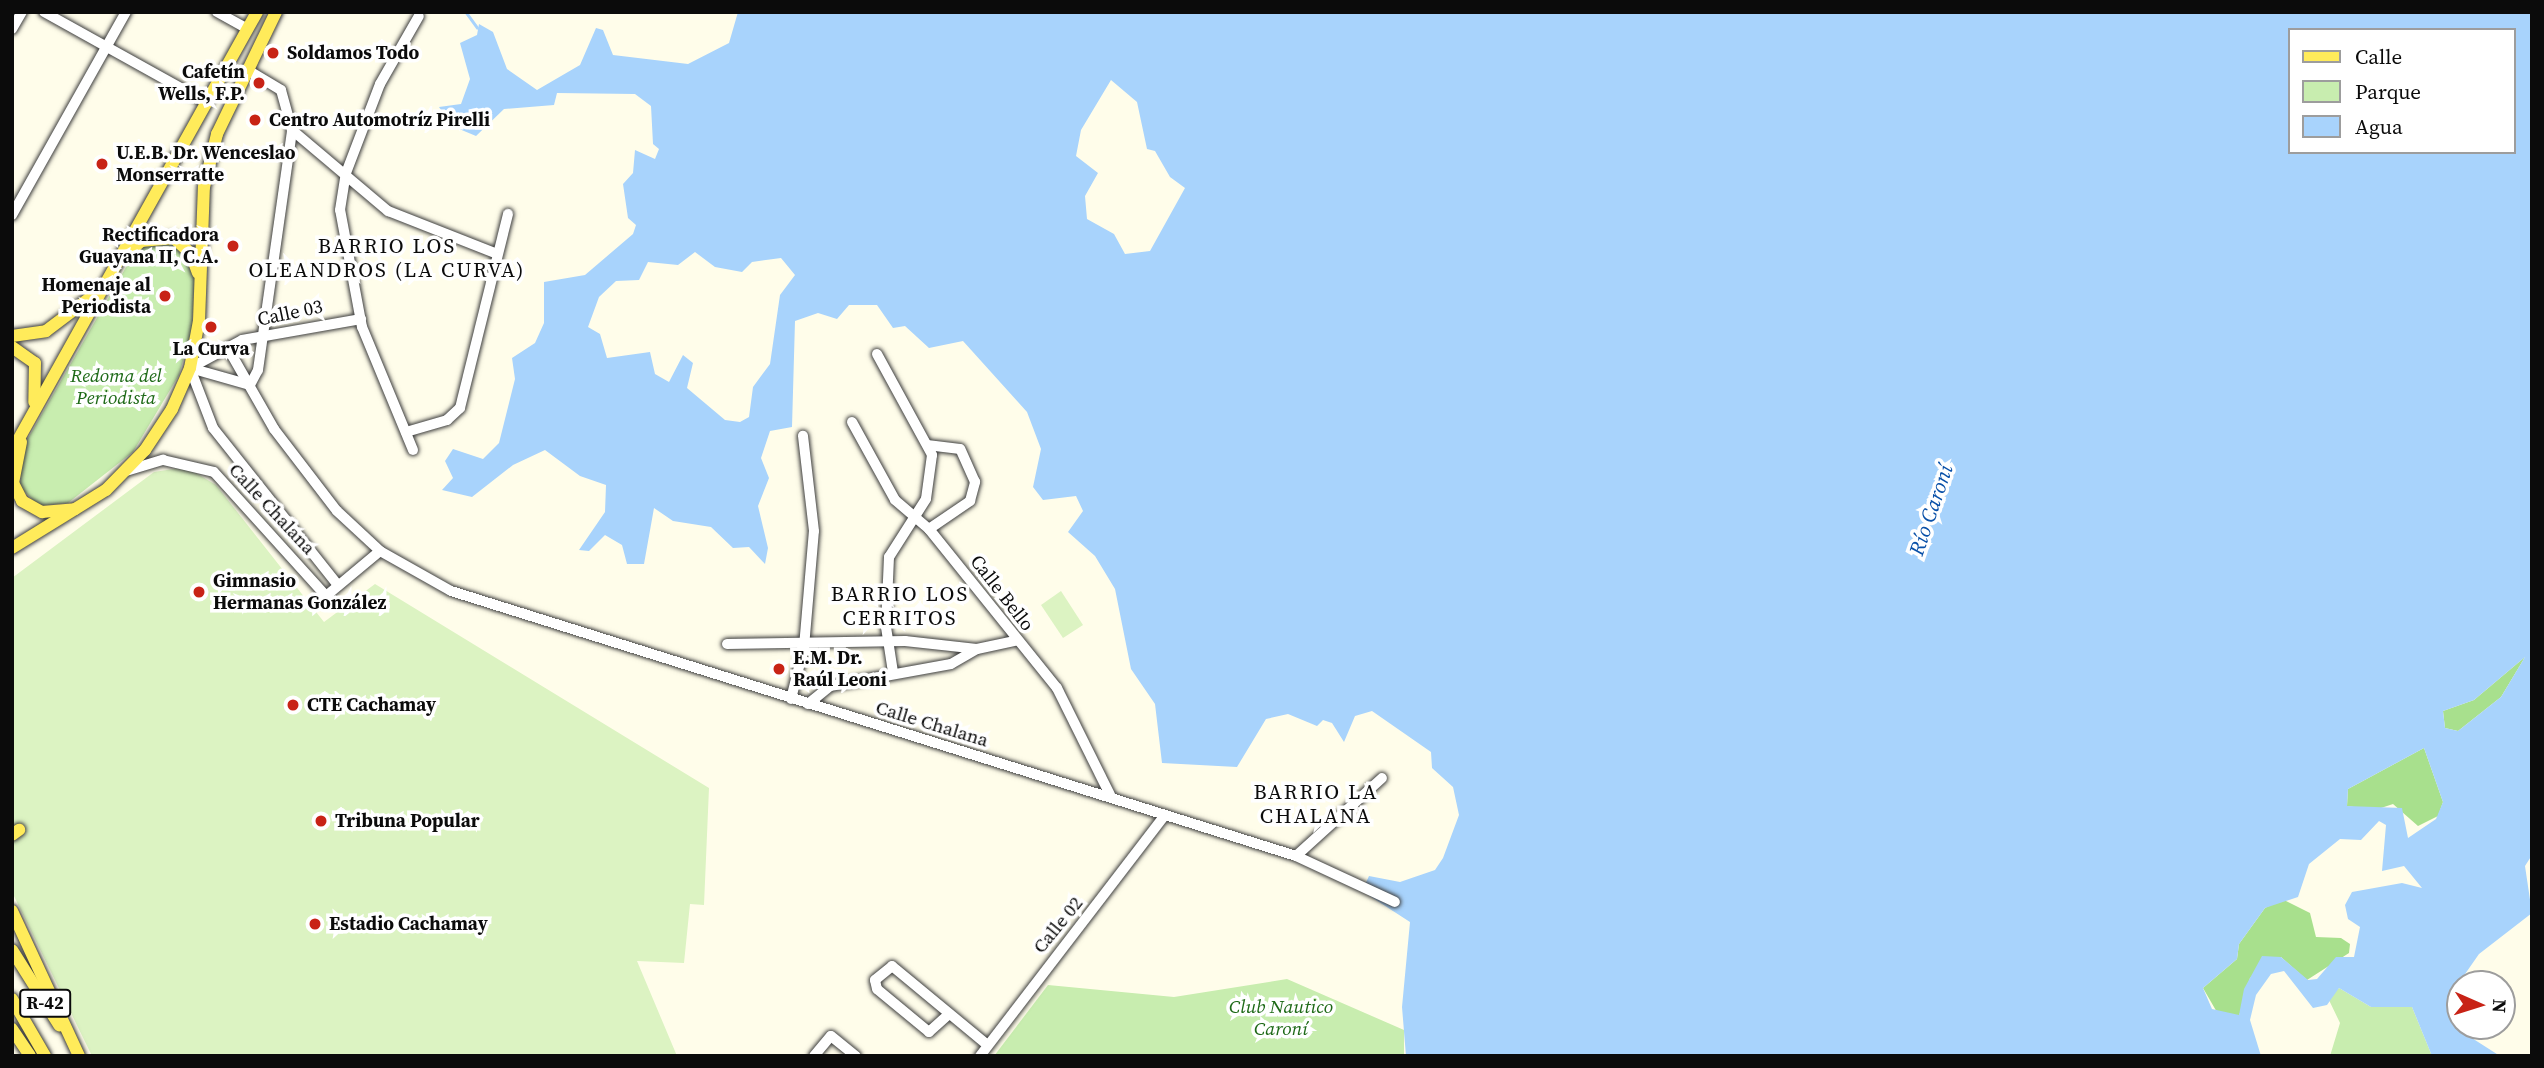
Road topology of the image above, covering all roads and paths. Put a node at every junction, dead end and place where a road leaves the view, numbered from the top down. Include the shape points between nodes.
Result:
1 (22, 12) edge
2 (44, 12) edge
3 (126, 12) edge
4 (217, 12) edge
5 (257, 12) edge
6 (276, 12) edge
7 (419, 16) dead end
8 (12, 29) edge
9 (248, 29) junction
10 (106, 46) junction
11 (246, 69) junction
12 (206, 102) junction
13 (292, 130) junction
14 (346, 173) junction
15 (508, 214) dead end
16 (12, 215) edge
17 (497, 254) junction
18 (100, 288) junction
19 (201, 292) junction
20 (360, 320) junction
21 (266, 335) junction
22 (12, 336) edge
23 (12, 347) edge
24 (229, 350) junction
25 (877, 354) dead end
26 (190, 368) junction
27 (250, 385) junction
28 (31, 415) junction
29 (852, 422) dead end
30 (406, 432) junction
31 (803, 436) dead end
32 (929, 445) junction
33 (413, 450) dead end
34 (12, 451) edge
35 (126, 471) junction
36 (88, 504) junction
37 (914, 514) junction
38 (929, 529) junction
39 (12, 548) edge
40 (380, 551) junction
41 (338, 585) junction
42 (1016, 641) junction
43 (888, 642) junction
44 (727, 643) dead end
45 (804, 647) junction
46 (977, 649) junction
47 (893, 672) junction
48 (791, 699) junction
49 (808, 704) junction
50 (1382, 778) dead end
51 (1111, 797) junction
52 (1164, 816) junction
53 (12, 830) edge
54 (12, 835) edge
55 (1296, 856) junction
56 (1395, 902) dead end
57 (12, 911) edge
58 (12, 950) edge
59 (12, 999) edge
60 (949, 1014) junction
61 (12, 1029) edge
62 (985, 1043) junction
63 (30, 1056) edge
64 (45, 1056) edge
65 (78, 1056) edge
66 (814, 1056) edge
67 (856, 1056) edge
68 (981, 1056) edge

1 - 8 street
2 - 10 street
3 - 10 street
4 - 9 street
5 - 9 main road
6 - 11 main road
7 - 14 street via 380,84
9 - 12 main road
10 - 12 street
10 - 16 street
11 - 13 street via 281,90
11 - 19 main road via 225,109 204,187
12 - 18 main road
13 - 14 street
13 - 21 street
14 - 17 street via 415,226
14 - 20 street via 340,211
15 - 17 street
17 - 30 street via 460,408 447,420
18 - 19 main road via 129,250 165,236 191,254
18 - 22 main road via 46,331
18 - 28 main road
19 - 26 main road
20 - 21 street, Calle 03
20 - 30 street
21 - 24 street, Calle 03
21 - 27 street
23 - 28 main road via 27,352 38,373
24 - 26 street, Calle 03
24 - 27 street, Calle Chalana
25 - 32 street
26 - 27 street
26 - 35 main road via 159,431
26 - 41 street, Calle Chalana via 214,428
27 - 40 street, Calle Chalana via 274,429 337,511
28 - 34 main road
28 - 36 main road via 14,471 22,501 54,513
29 - 37 street, Calle Bello via 880,478
30 - 33 street
31 - 45 street via 814,531
32 - 37 street via 926,499
32 - 38 street via 960,449 975,482 970,500
35 - 36 main road
35 - 41 street, Calle Chalana via 173,460 214,472 326,596
36 - 39 main road
37 - 38 street, Calle Bello
37 - 43 street via 889,557
38 - 42 street, Calle Bello
40 - 41 street, Calle Chalana
40 - 48 street, Calle Chalana via 451,591 514,614
42 - 46 street
42 - 51 street, Calle Bello via 1057,688
43 - 45 street
43 - 46 street
43 - 47 street
44 - 45 street
45 - 48 street
46 - 47 street via 951,663
47 - 49 street via 830,686
48 - 49 street, Calle Chalana
49 - 51 street, Calle Chalana
50 - 55 street
51 - 52 street, Calle Chalana
52 - 55 street, Calle Chalana
52 - 62 street, Calle 02
53 - 54 main road via 19,830
55 - 56 street, Calle Chalana
57 - 65 main road
58 - 65 main road, R-42
59 - 64 main road, R-42
60 - 60 street via 892,966 875,980 877,989 929,1032
60 - 62 street
61 - 63 main road
62 - 68 street, Calle 02
66 - 67 street via 831,1036

